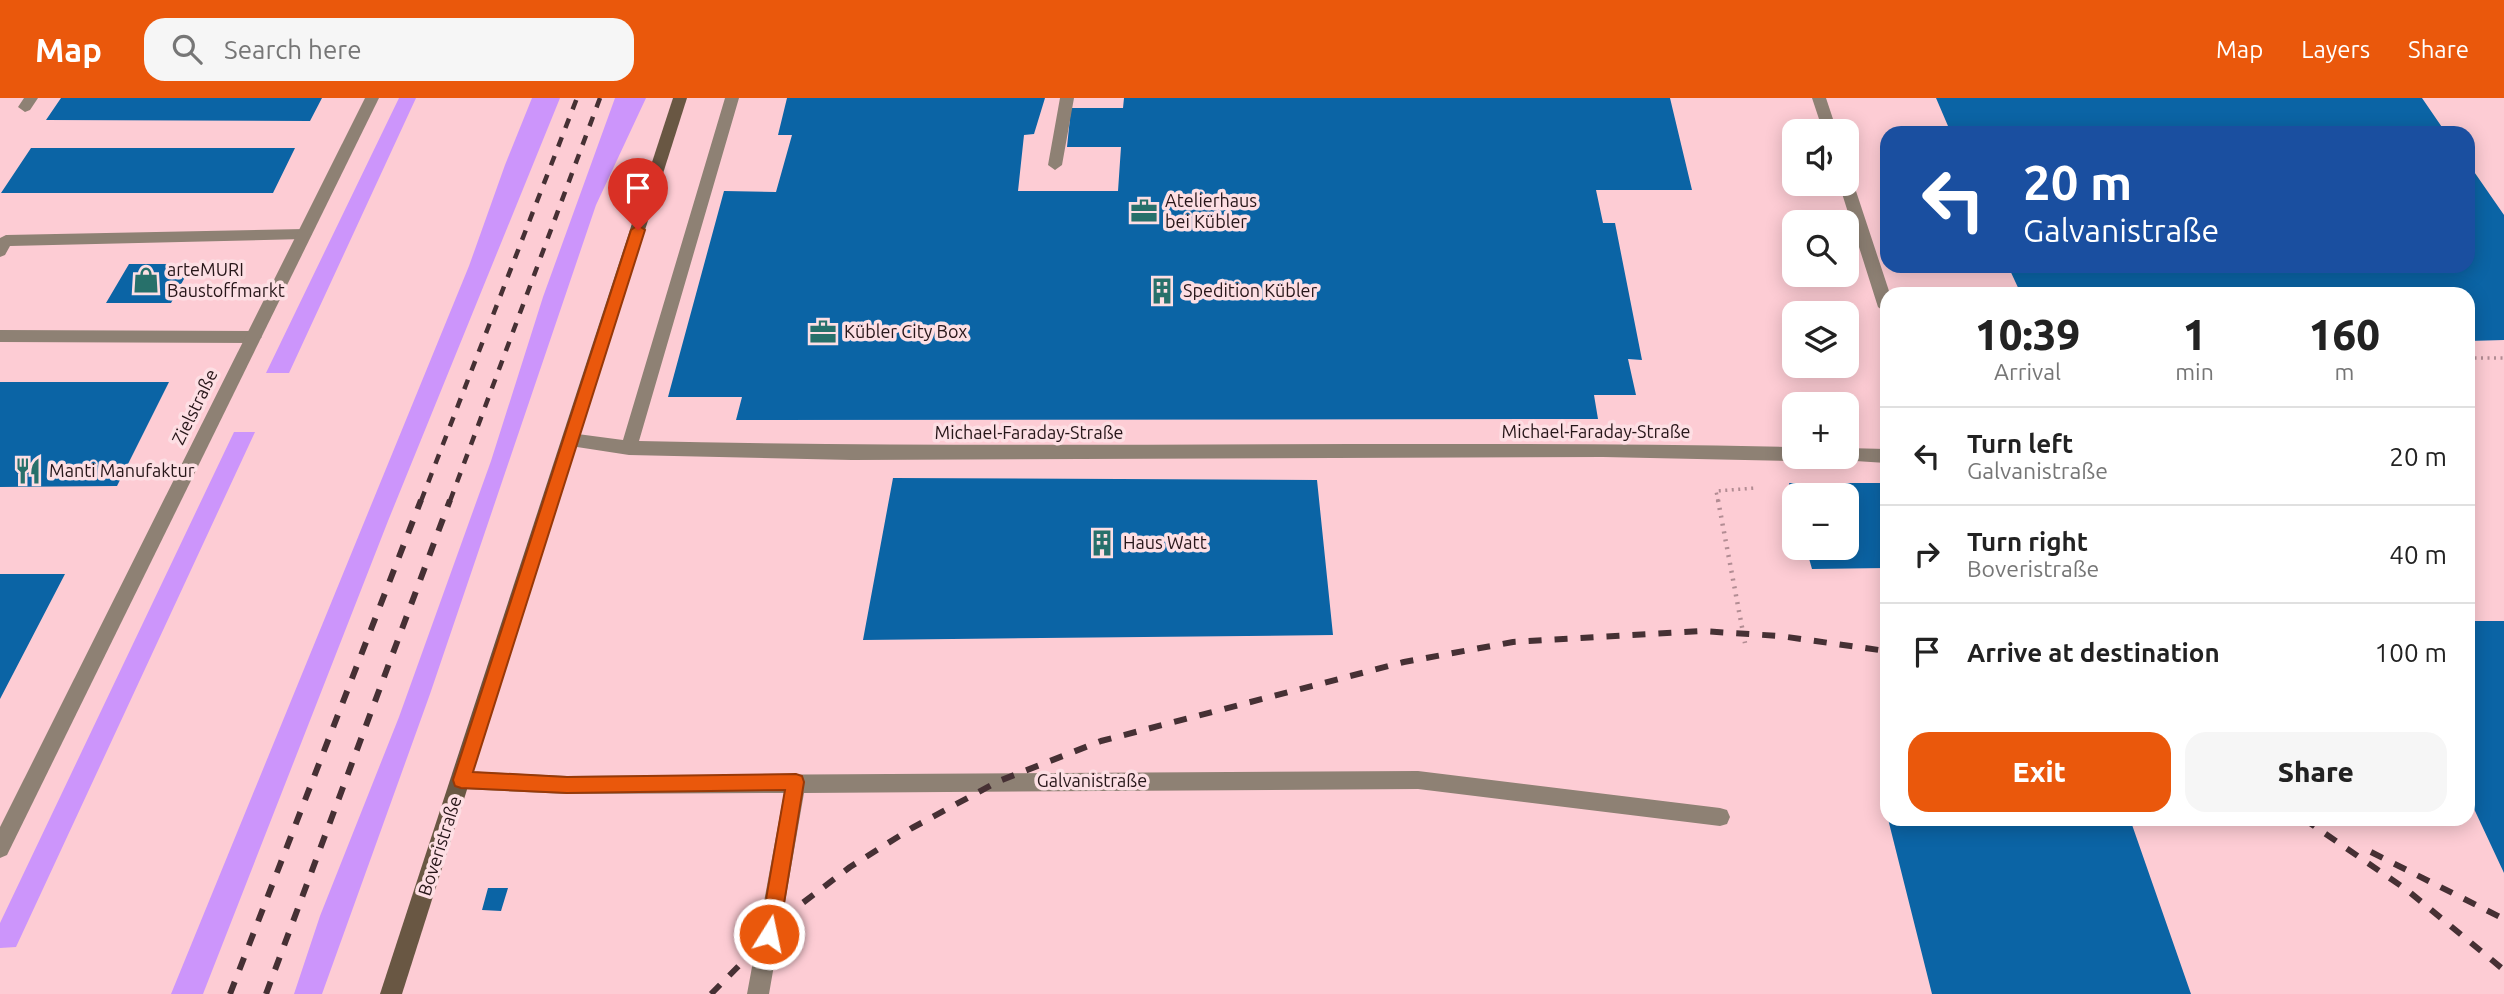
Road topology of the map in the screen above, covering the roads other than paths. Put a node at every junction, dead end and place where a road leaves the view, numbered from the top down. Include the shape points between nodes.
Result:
1 (372, 98) edge
2 (680, 98) edge
3 (732, 98) edge
4 (1067, 98) edge
5 (1819, 98) edge
6 (1826, 119) edge
7 (1055, 165) dead end
8 (1850, 196) edge
9 (304, 234) junction
10 (0, 251) edge
11 (1880, 288) edge
12 (0, 336) edge
13 (254, 337) junction
14 (570, 440) junction
15 (629, 448) junction
16 (1782, 454) edge
17 (1859, 455) edge
18 (1880, 456) edge
19 (461, 780) junction
20 (796, 782) junction
21 (1720, 817) dead end
22 (0, 848) edge
23 (391, 994) edge
24 (758, 994) edge

1 - 9 street, Zielstraße
2 - 14 main road, Boveristraße
3 - 15 street
4 - 7 street
5 - 6 street
8 - 11 street
9 - 10 street via 6,241
9 - 13 street, Zielstraße
12 - 13 street
13 - 22 street, Zielstraße
14 - 15 street, Michael-Faraday-Straße
14 - 19 main road, Boveristraße
15 - 16 street, Michael-Faraday-Straße via 852,453 1603,450
17 - 18 street
19 - 20 street, Galvanistraße via 567,785
19 - 23 main road, Boveristraße
20 - 21 street, Galvanistraße via 1418,780
20 - 24 street

